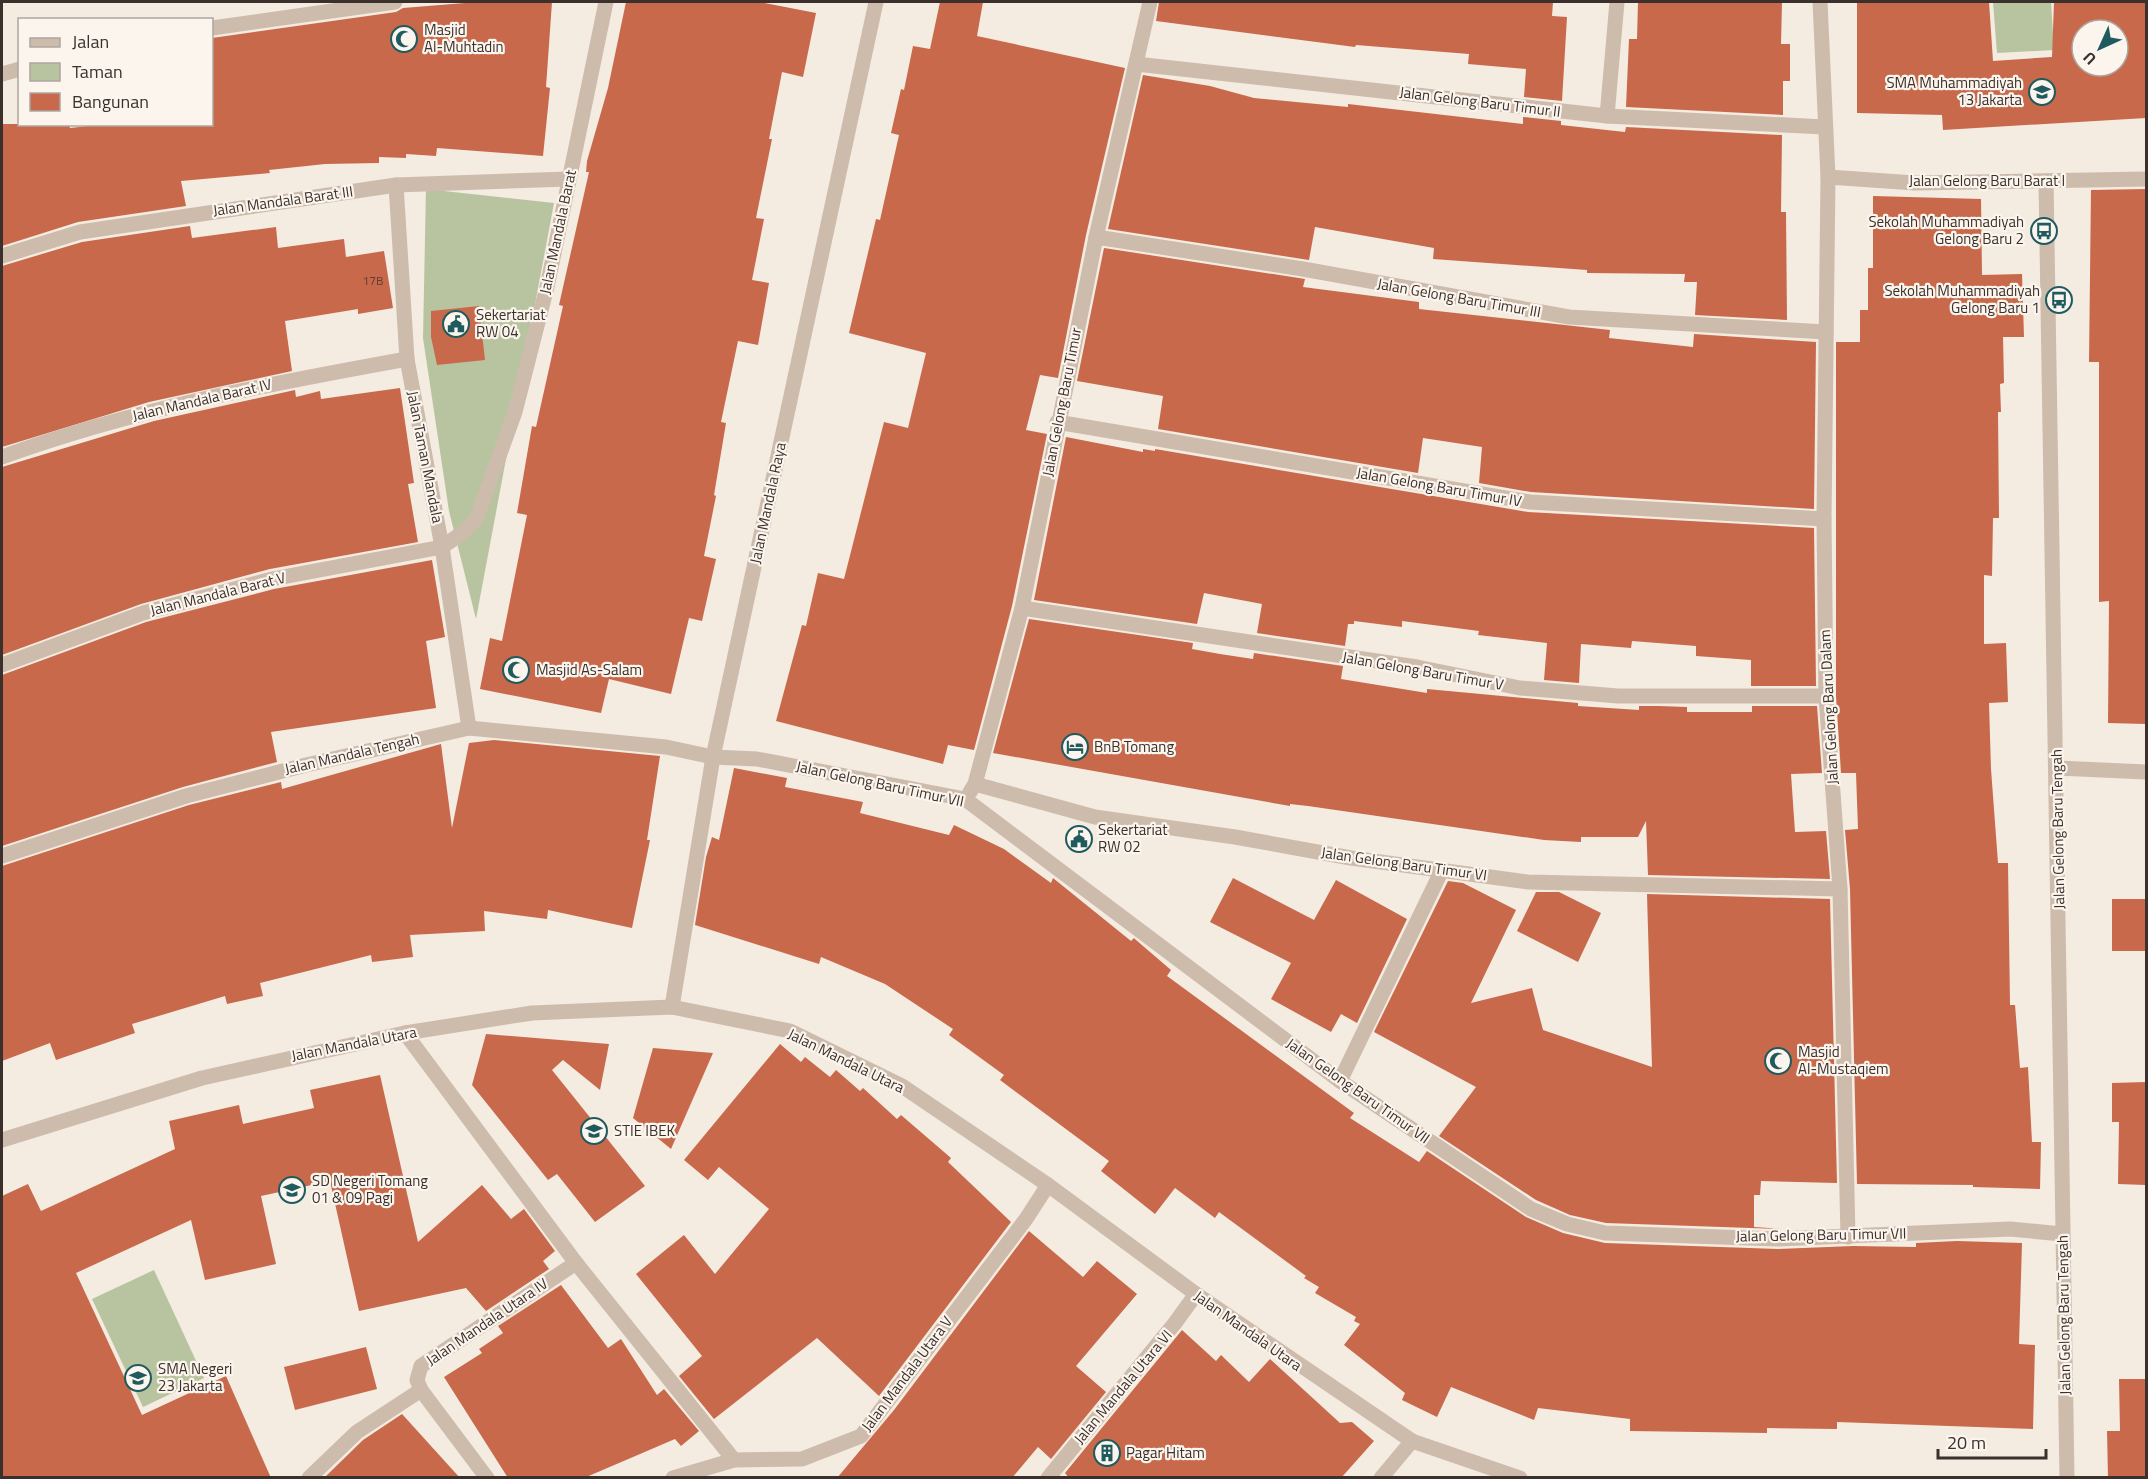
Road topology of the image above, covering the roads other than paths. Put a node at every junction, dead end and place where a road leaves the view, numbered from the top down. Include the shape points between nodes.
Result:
1 (395, 2) edge
2 (606, 2) edge
3 (876, 2) edge
4 (1150, 2) edge
5 (1617, 2) edge
6 (1820, 2) edge
7 (213, 28) edge
8 (1136, 64) junction
9 (18, 70) edge
10 (2, 74) edge
11 (1606, 116) junction
12 (1825, 127) junction
13 (1828, 177) junction
14 (569, 179) junction
15 (2146, 179) edge
16 (2046, 182) junction
17 (396, 185) junction
18 (1096, 237) junction
19 (2, 256) edge
20 (1826, 332) junction
21 (407, 359) junction
22 (1057, 422) junction
23 (2, 457) edge
24 (1824, 519) junction
25 (442, 547) junction
26 (1022, 608) junction
27 (2, 665) edge
28 (1826, 696) junction
29 (469, 728) junction
30 (713, 757) junction
31 (2057, 768) junction
32 (2146, 772) edge
33 (975, 784) junction
34 (964, 799) junction
35 (2, 856) edge
36 (1442, 870) junction
37 (1840, 889) junction
38 (672, 1007) junction
39 (405, 1033) junction
40 (1340, 1081) junction
41 (2, 1140) edge
42 (1048, 1185) junction
43 (2062, 1234) junction
44 (1848, 1237) junction
45 (576, 1263) junction
46 (1196, 1294) junction
47 (421, 1390) junction
48 (1412, 1441) junction
49 (734, 1460) junction
50 (309, 1478) edge
51 (487, 1478) edge
52 (673, 1478) edge
53 (1048, 1478) edge
54 (1381, 1478) edge
55 (1520, 1478) edge
56 (2067, 1478) edge

1 - 7 street
2 - 14 street, Jalan Mandala Barat
3 - 30 street, Jalan Mandala Raya
4 - 8 street, Jalan Gelong Baru Timur
5 - 11 street
6 - 12 street
8 - 11 street, Jalan Gelong Baru Timur II
8 - 18 street, Jalan Gelong Baru Timur
9 - 10 street
11 - 12 street, Jalan Gelong Baru Timur II
12 - 13 street
13 - 16 street, Jalan Gelong Baru Barat I via 1915,183
13 - 20 street, Jalan Gelong Baru Dalam
14 - 17 street, Jalan Mandala Barat III
14 - 25 street, Jalan Mandala Barat via 518,401 484,503 465,531
15 - 16 street, Jalan Gelong Baru Barat I
16 - 31 street, Jalan Gelong Baru Tengah
17 - 19 street, Jalan Mandala Barat III via 80,232
17 - 21 street, Jalan Taman Mandala
18 - 20 street, Jalan Gelong Baru Timur III via 1569,317
18 - 22 street, Jalan Gelong Baru Timur
20 - 24 street, Jalan Gelong Baru Dalam
21 - 23 street, Jalan Mandala Barat IV via 236,390 73,431
21 - 25 street, Jalan Taman Mandala
22 - 24 street, Jalan Gelong Baru Timur IV via 1530,502
22 - 26 street, Jalan Gelong Baru Timur
24 - 28 street, Jalan Gelong Baru Dalam
25 - 27 street, Jalan Mandala Barat V via 272,579 143,612
25 - 29 street, Jalan Taman Mandala
26 - 28 street, Jalan Gelong Baru Timur V via 1417,667 1520,688 1618,696
26 - 33 street, Jalan Gelong Baru Timur
28 - 37 street, Jalan Gelong Baru Dalam
29 - 30 street, Jalan Mandala Tengah via 666,747
29 - 35 street, Jalan Mandala Tengah via 186,796
30 - 34 street, Jalan Gelong Baru Timur VII via 757,759
30 - 38 street, Jalan Mandala Raya
31 - 32 street
31 - 43 street, Jalan Gelong Baru Tengah
33 - 34 street, Jalan Gelong Baru Timur
33 - 36 street, Jalan Gelong Baru Timur VI via 1095,817
34 - 40 street, Jalan Gelong Baru Timur VII
36 - 37 street, Jalan Gelong Baru Timur VI via 1528,882
36 - 40 street
37 - 44 street, Jalan Gelong Baru Dalam
38 - 39 street, Jalan Mandala Utara via 531,1013
38 - 42 street, Jalan Mandala Utara via 789,1031 902,1086
39 - 41 street, Jalan Mandala Utara via 202,1078
39 - 45 street
40 - 44 street, Jalan Gelong Baru Timur VII via 1521,1203 1567,1224 1605,1233 1778,1239
42 - 46 street, Jalan Mandala Utara
42 - 49 street, Jalan Mandala Utara V via 861,1436 802,1459
43 - 44 street, Jalan Gelong Baru Timur VII via 2010,1229
43 - 56 street, Jalan Gelong Baru Tengah
45 - 47 street, Jalan Mandala Utara IV via 421,1366 417,1380
45 - 49 street
46 - 48 street, Jalan Mandala Utara
46 - 53 street, Jalan Mandala Utara VI
47 - 50 street via 357,1432
47 - 51 street
48 - 54 street
48 - 55 street, Jalan Mandala Utara
49 - 52 street, Jalan Mandala Utara V

